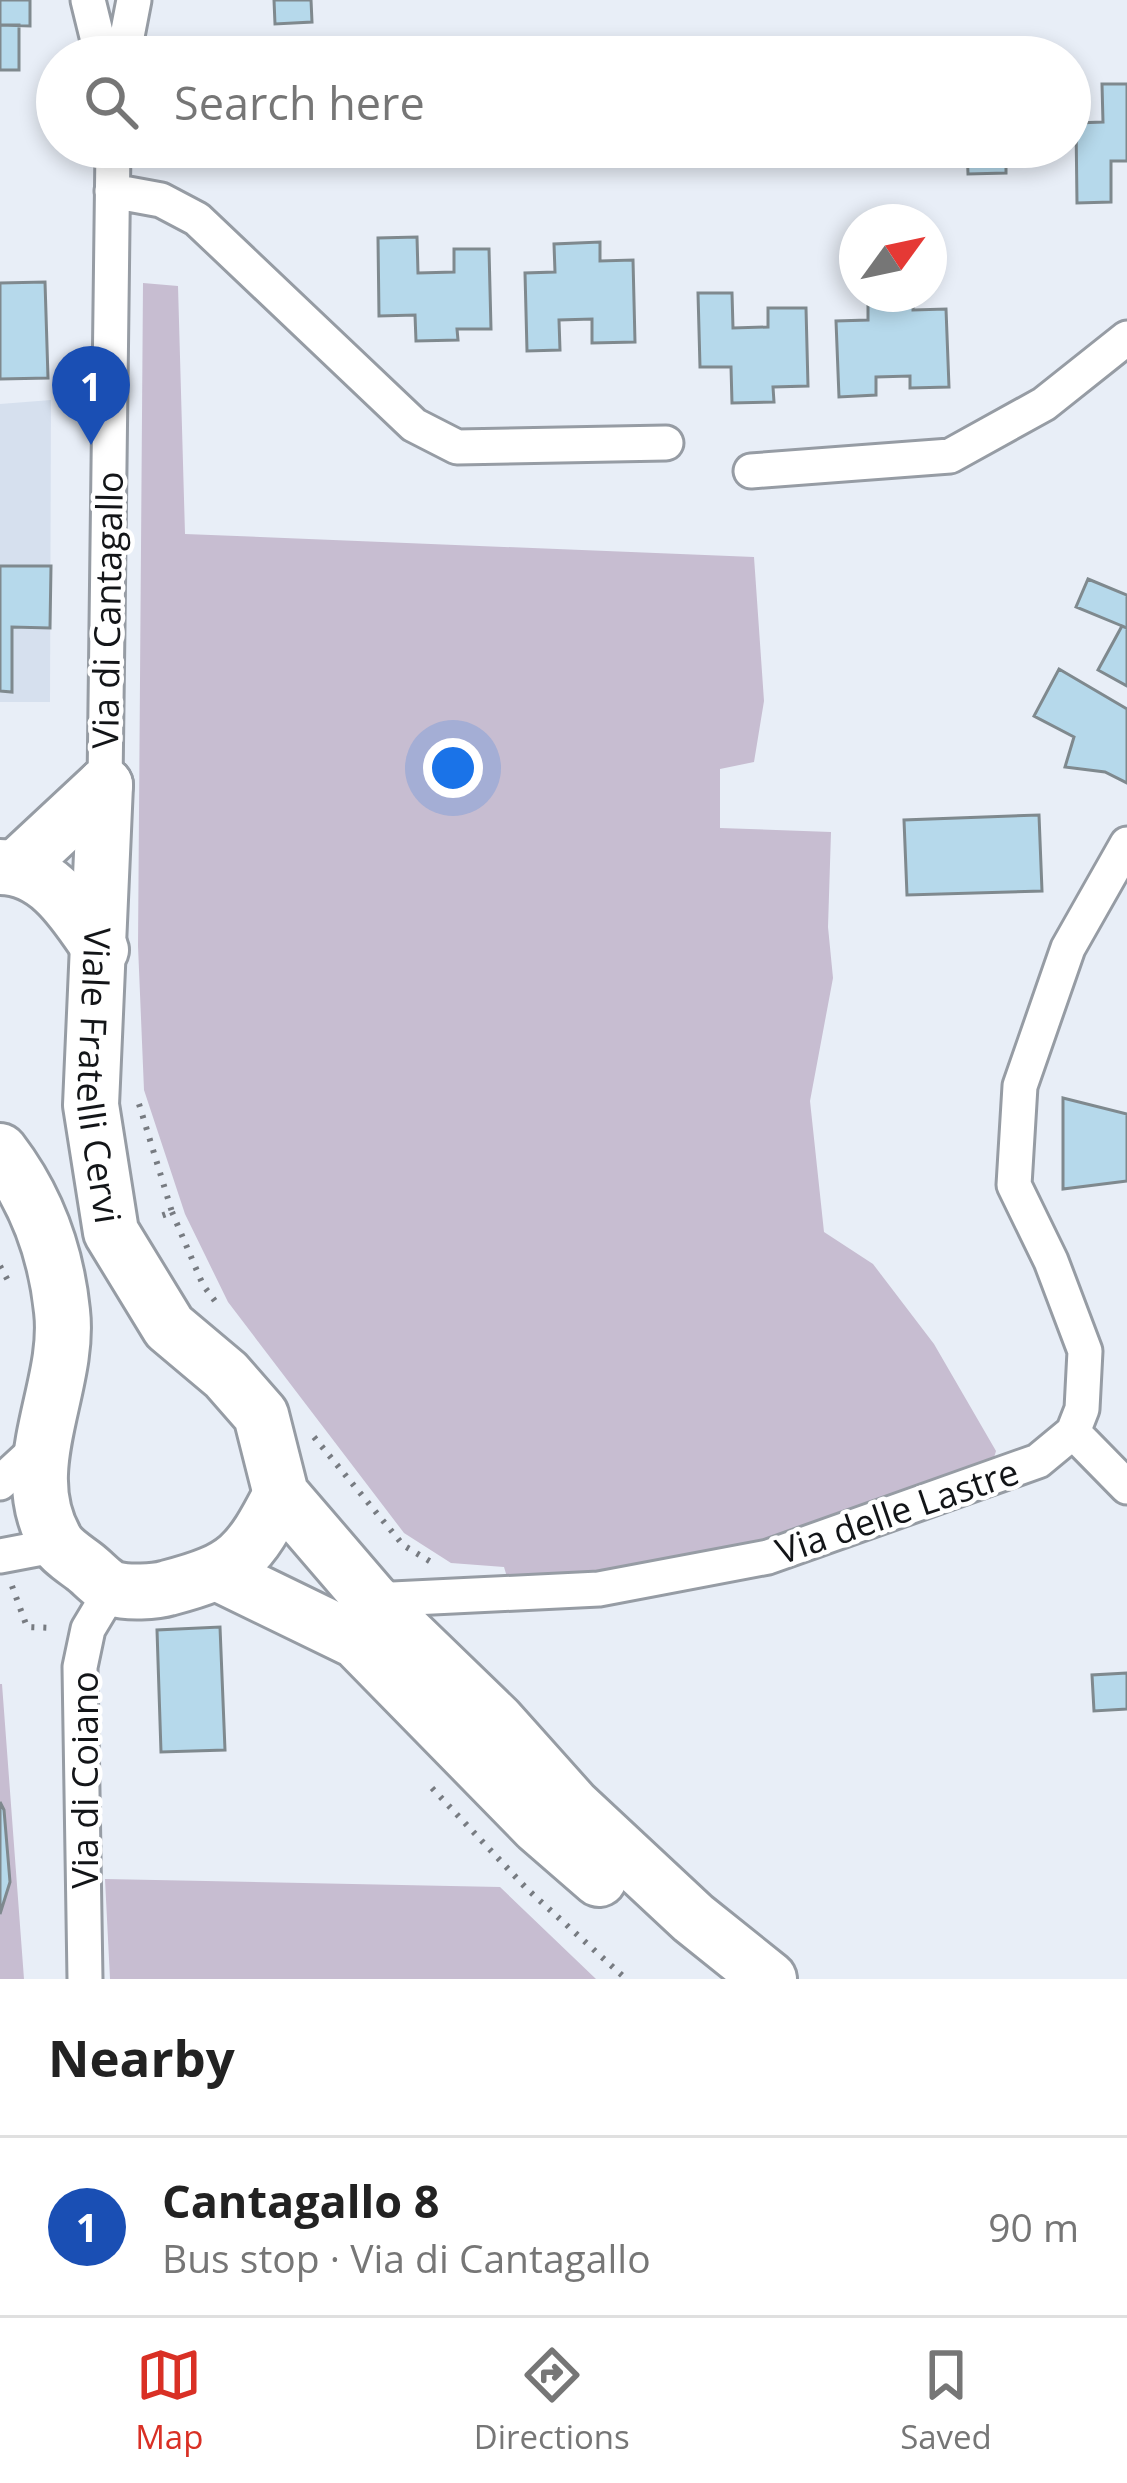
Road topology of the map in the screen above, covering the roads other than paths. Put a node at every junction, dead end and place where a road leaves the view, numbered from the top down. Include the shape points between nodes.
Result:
1 (88, 0) edge
2 (134, 0) edge
3 (97, 36) edge
4 (127, 36) edge
5 (113, 168) edge
6 (112, 191) junction
7 (1127, 338) edge
8 (666, 442) dead end
9 (751, 471) dead end
10 (105, 784) junction
11 (1127, 844) edge
12 (8, 867) edge
13 (101, 950) junction
14 (0, 1151) edge
15 (1073, 1432) junction
16 (40, 1446) junction
17 (0, 1483) edge
18 (1127, 1487) edge
19 (281, 1494) junction
20 (58, 1545) junction
21 (0, 1556) edge
22 (217, 1574) junction
23 (372, 1600) junction
24 (100, 1609) junction
25 (85, 1979) edge
26 (715, 1979) edge
27 (769, 1979) edge

1 - 3 street
2 - 4 street
5 - 6 street, Via di Cantagallo
6 - 8 street via 137,192 197,219 414,425 457,447
6 - 10 street, Via di Cantagallo
7 - 9 street via 1044,404 950,456
10 - 12 main road
10 - 13 main road
11 - 15 street via 1068,948 1020,1086 1014,1185 1085,1351
12 - 13 main road, Viale Fratelli Cervi via 63,895
13 - 19 main road, Viale Fratelli Cervi via 91,1105 110,1232 169,1328 261,1415
14 - 16 main road, Viale Fratelli Cervi via 54,1255 63,1316 60,1380
15 - 18 street
15 - 23 street, Via delle Lastre via 1038,1461 768,1557 599,1589
16 - 17 street
16 - 20 main road, Viale Fratelli Cervi via 41,1500
19 - 22 main road via 255,1545
19 - 23 main road, Viale Fratelli Cervi
20 - 21 street
20 - 24 main road
22 - 24 main road
22 - 26 main road via 357,1641 538,1826
23 - 27 main road, Viale Fratelli Cervi via 573,1806
24 - 25 street, Via di Coiano via 80,1667

